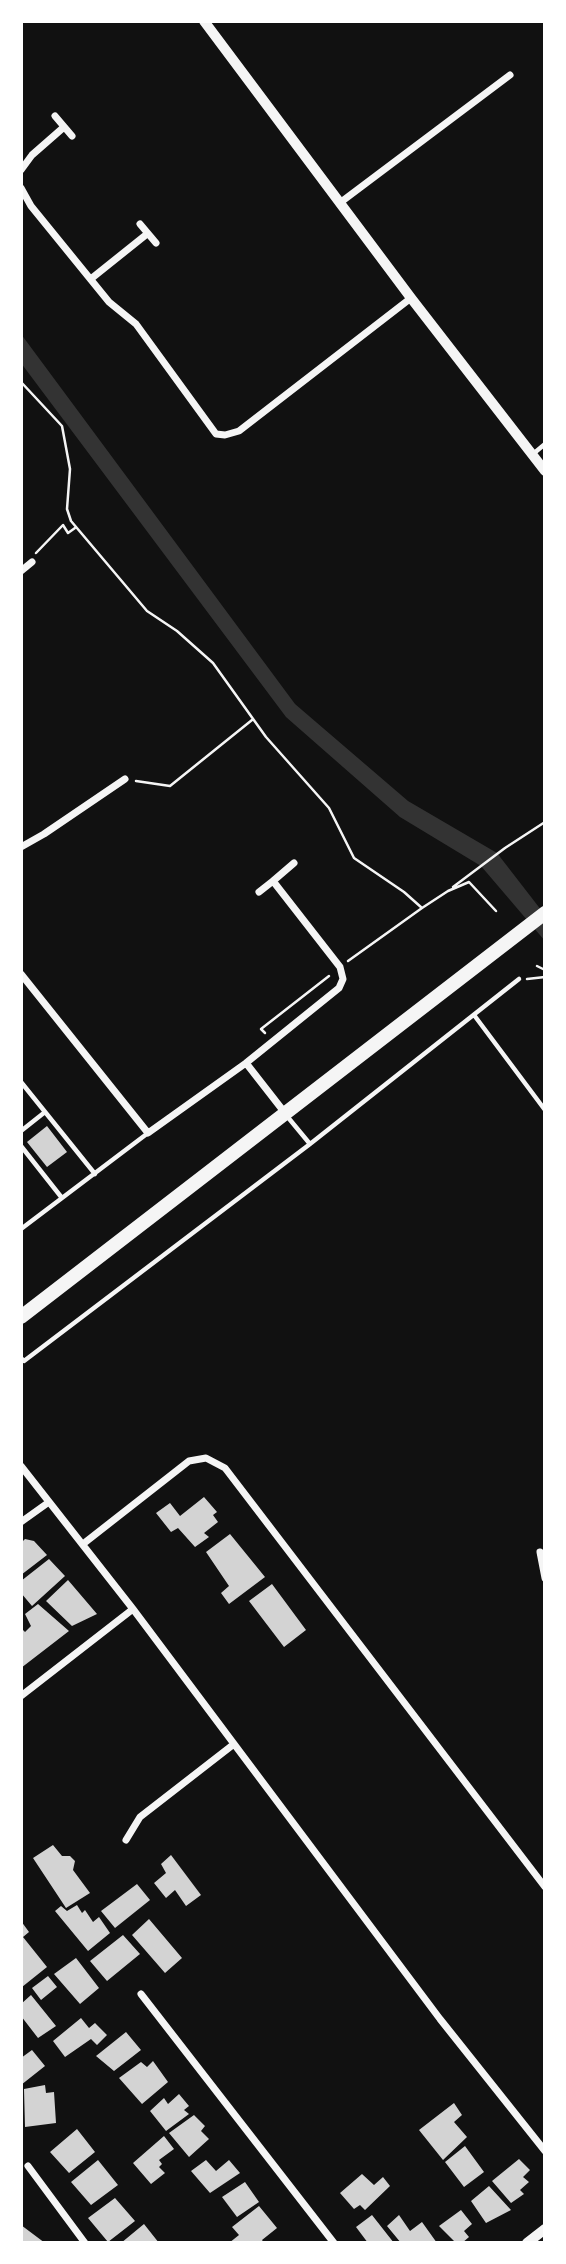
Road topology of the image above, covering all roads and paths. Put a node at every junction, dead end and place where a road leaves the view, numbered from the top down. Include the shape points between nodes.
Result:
1 (204, 21) edge
2 (510, 75) dead end
3 (55, 116) dead end
4 (64, 127) junction
5 (72, 136) dead end
6 (21, 170) edge
7 (21, 188) edge
8 (341, 202) junction
9 (140, 224) dead end
10 (147, 234) junction
11 (156, 243) dead end
12 (92, 278) junction
13 (411, 298) junction
14 (21, 382) edge
15 (545, 444) edge
16 (532, 455) junction
17 (545, 471) edge
18 (75, 528) junction
19 (32, 562) joint
20 (21, 571) edge
21 (253, 719) junction
22 (125, 779) joint
23 (545, 822) edge
24 (21, 847) edge
25 (294, 863) dead end
26 (273, 881) junction
27 (448, 891) junction
28 (259, 892) dead end
29 (422, 908) junction
30 (496, 911) dead end
31 (545, 912) edge
32 (537, 966) dead end
33 (340, 967) junction
34 (545, 970) edge
35 (21, 974) edge
36 (545, 977) edge
37 (519, 979) joint
38 (474, 1015) junction
39 (272, 1042) junction
40 (246, 1063) junction
41 (21, 1082) edge
42 (545, 1110) edge
43 (45, 1112) junction
44 (285, 1114) junction
45 (21, 1131) edge
46 (148, 1133) junction
47 (310, 1144) junction
48 (21, 1146) edge
49 (95, 1174) junction
50 (62, 1198) junction
51 (21, 1229) edge
52 (21, 1317) edge
53 (22, 1361) edge
54 (21, 1466) edge
55 (48, 1502) junction
56 (21, 1522) edge
57 (83, 1544) junction
58 (540, 1552) dead end
59 (545, 1578) edge
60 (133, 1609) junction
61 (21, 1696) edge
62 (234, 1744) junction
63 (126, 1840) dead end
64 (545, 1887) edge
65 (141, 1994) dead end
66 (545, 2151) edge
67 (28, 2166) dead end
68 (545, 2229) edge
69 (85, 2243) edge
70 (334, 2243) edge
71 (527, 2243) edge

1 - 8 street
2 - 8 street
3 - 4 street
4 - 5 street
4 - 6 street
7 - 12 street
8 - 13 street
9 - 10 street
10 - 11 street
10 - 12 street
12 - 13 street via 109,302 136,324 210,427 225,435 239,431
13 - 16 street
14 - 18 path via 62,426 70,469 67,509
15 - 16 lane
16 - 17 street
18 - 19 path via 68,533 63,525
18 - 21 path via 147,611 213,663
19 - 20 street
21 - 22 path via 170,786
21 - 29 path via 329,808 354,858
22 - 24 street
23 - 27 path
25 - 26 street
26 - 28 street
26 - 33 street
27 - 29 path
27 - 30 path via 469,882
29 - 33 path
31 - 44 main road
32 - 34 path
33 - 39 street via 343,979 339,988
33 - 39 path via 261,1029
35 - 46 street
36 - 37 path
37 - 38 lane
38 - 42 lane
38 - 47 lane
39 - 40 street
40 - 44 street
40 - 46 street
41 - 43 lane
43 - 45 lane
43 - 49 lane
44 - 47 lane
44 - 52 main road
46 - 49 lane
47 - 53 lane
48 - 50 lane
49 - 50 lane
50 - 51 lane
54 - 55 street
55 - 56 street
55 - 57 street
57 - 60 street
57 - 64 street via 189,1461 206,1458 225,1468
58 - 59 street
60 - 61 street
60 - 62 street
62 - 63 street via 140,1817
62 - 66 street
65 - 70 street
67 - 69 street
68 - 71 street

